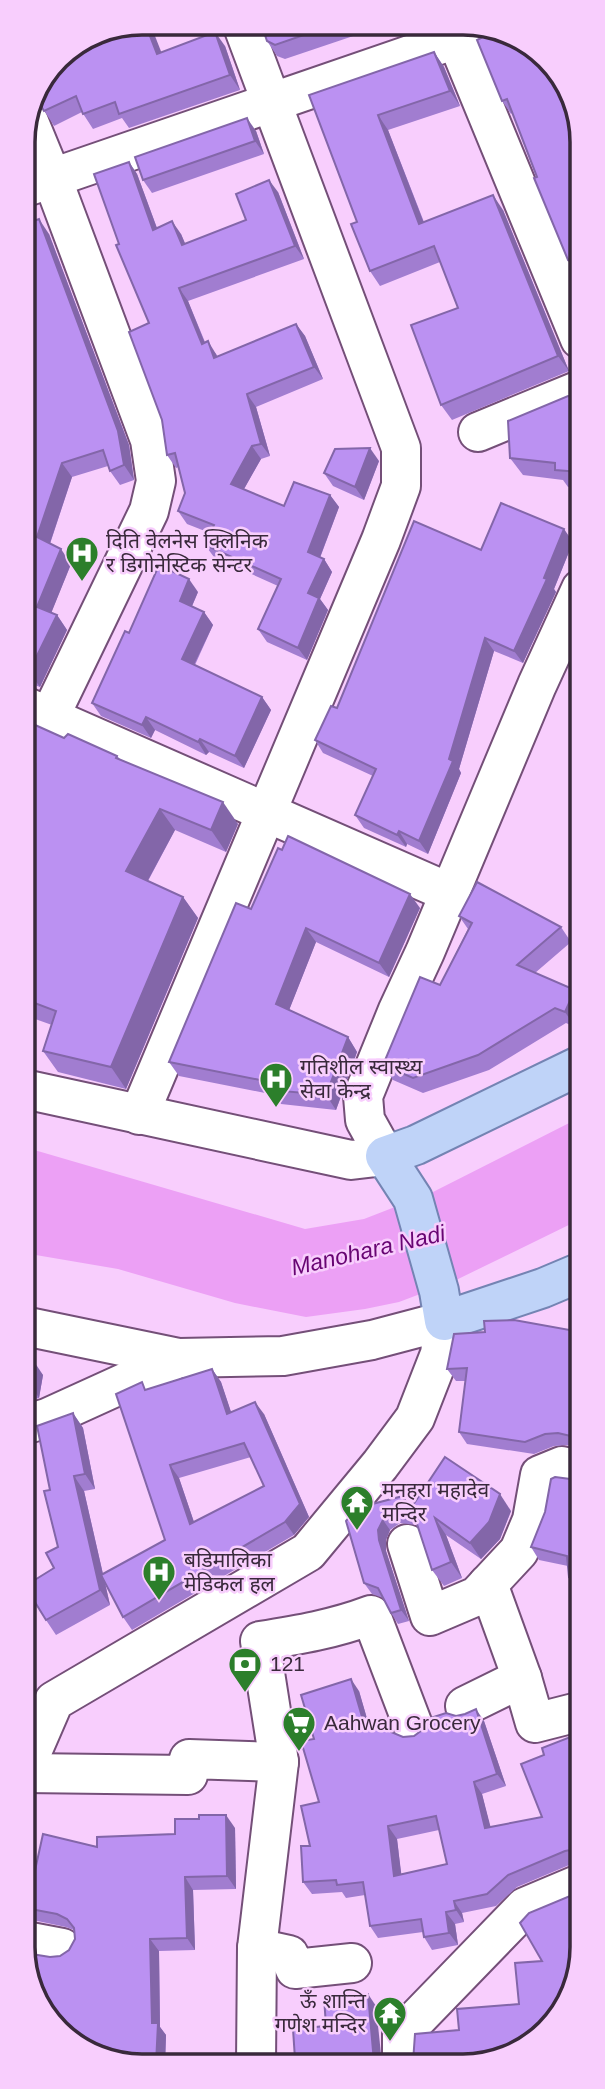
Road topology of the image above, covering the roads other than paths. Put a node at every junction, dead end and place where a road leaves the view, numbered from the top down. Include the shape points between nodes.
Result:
1 (246, 35) edge
2 (455, 35) edge
3 (468, 35) edge
4 (272, 102) junction
5 (35, 163) edge
6 (38, 183) edge
7 (570, 312) edge
8 (570, 394) edge
9 (478, 432) dead end
10 (570, 612) edge
11 (35, 713) edge
12 (35, 718) edge
13 (266, 812) junction
14 (450, 893) junction
15 (570, 1070) edge
16 (35, 1091) edge
17 (139, 1115) junction
18 (385, 1156) junction
19 (570, 1277) edge
20 (442, 1306) junction
21 (35, 1328) edge
22 (179, 1358) junction
23 (35, 1422) edge
24 (570, 1468) edge
25 (407, 1544) dead end
26 (488, 1584) junction
27 (522, 1678) junction
28 (466, 1706) dead end
29 (570, 1714) edge
30 (414, 1728) dead end
31 (35, 1745) edge
32 (279, 1762) junction
33 (35, 1773) edge
34 (570, 1887) edge
35 (35, 1943) edge
36 (62, 1948) dead end
37 (257, 1948) junction
38 (352, 1963) dead end
39 (256, 2054) edge
40 (402, 2054) edge

1 - 4 street
2 - 4 street
3 - 7 street
4 - 6 street
4 - 13 street via 401,448 401,486
5 - 6 street
6 - 11 street via 150,440 156,481 149,511
8 - 9 street
10 - 14 street
12 - 13 street
13 - 14 street
13 - 17 street
14 - 18 street via 363,1096 365,1120
15 - 18 main road
16 - 17 street
17 - 18 street via 351,1160
18 - 20 main road via 413,1199
19 - 20 main road via 543,1288
20 - 22 street via 372,1340 283,1356
20 - 31 street via 440,1354 415,1418 308,1552 54,1700
21 - 22 street
22 - 23 street
24 - 26 street via 562,1466 540,1475 532,1520 519,1551
25 - 26 street via 430,1616 477,1595
26 - 27 street
27 - 28 street
27 - 29 street via 535,1723
30 - 32 street via 371,1615 340,1627 260,1641
32 - 33 street via 189,1759 188,1775
32 - 37 street
34 - 40 street via 525,1907 402,2034
35 - 36 street
37 - 38 street via 289,1955 295,1969
37 - 39 street

